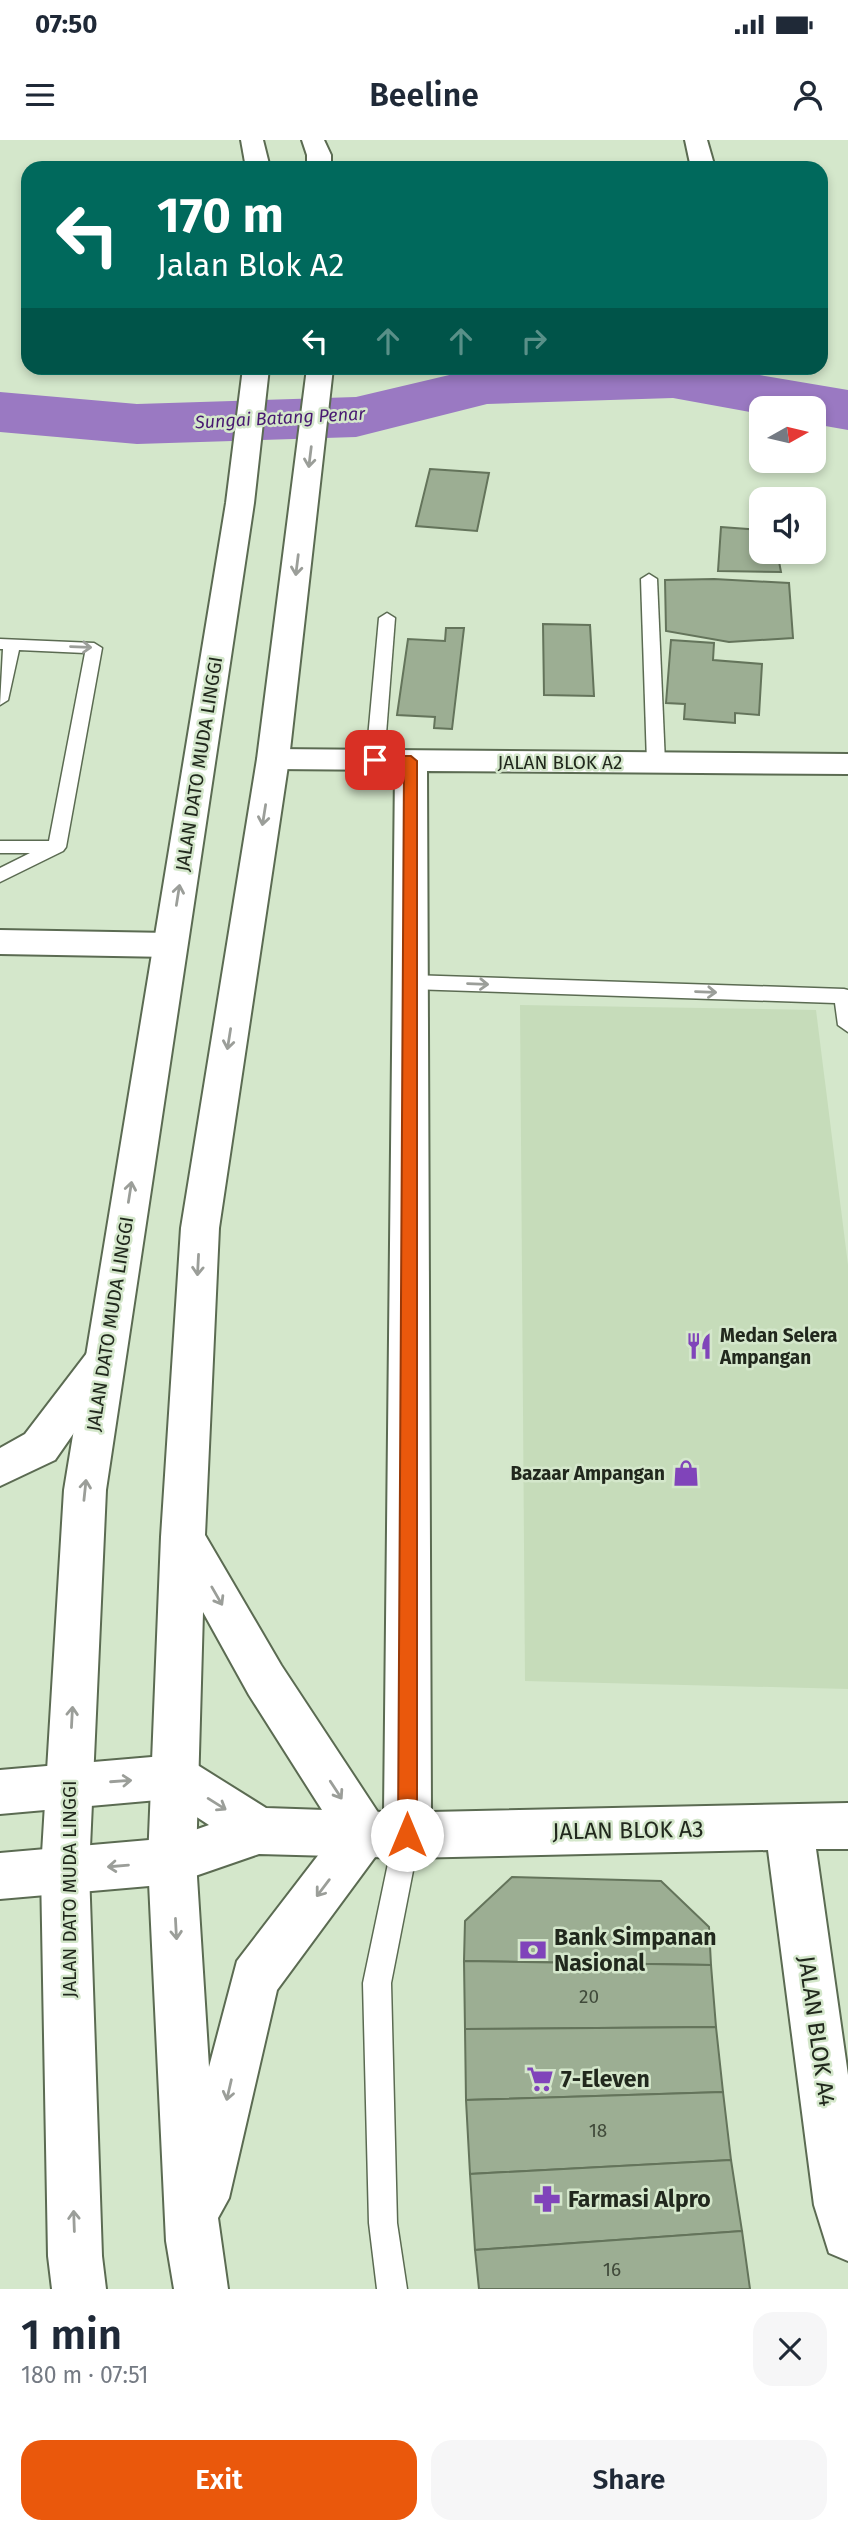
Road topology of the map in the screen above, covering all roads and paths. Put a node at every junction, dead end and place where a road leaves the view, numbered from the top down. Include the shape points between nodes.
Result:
1 (252, 140) edge
2 (696, 140) edge
3 (256, 161) edge
4 (699, 161) edge
5 (255, 375) edge
6 (319, 375) edge
7 (649, 579) dead end
8 (387, 618) dead end
9 (6, 645) edge
10 (0, 700) edge
11 (273, 759) junction
12 (393, 760) junction
13 (656, 762) junction
14 (848, 764) edge
15 (0, 847) edge
16 (57, 847) junction
17 (0, 876) edge
18 (1, 945) edge
19 (170, 945) junction
20 (410, 982) junction
21 (848, 1025) edge
22 (104, 1360) junction
23 (0, 1468) edge
24 (183, 1537) junction
25 (175, 1777) junction
26 (68, 1785) junction
27 (0, 1792) edge
28 (848, 1826) edge
29 (789, 1827) junction
30 (259, 1830) junction
31 (386, 1834) junction
32 (172, 1861) junction
33 (65, 1870) junction
34 (0, 1876) edge
35 (848, 2234) edge
36 (193, 2241) junction
37 (79, 2289) edge
38 (201, 2289) edge
39 (392, 2289) edge

1 - 3 main road
2 - 4 main road
19 -> 5 main road, JALAN DATO MUDA LINGGI via 240,503
6 -> 11 main road
7 - 13 lane
8 - 12 lane
9 - 10 lane
9 -> 16 lane via 94,648
11 - 12 main road, JALAN BLOK A2
11 -> 24 main road via 200,1228
12 - 13 main road, JALAN BLOK A2
12 - 20 main road
13 - 14 main road, JALAN BLOK A2
15 - 16 lane
16 - 17 lane
18 - 19 main road
22 -> 19 main road, JALAN DATO MUDA LINGGI
20 -> 21 lane via 844,996
20 - 31 main road
22 - 23 main road via 40,1447
26 -> 22 main road, JALAN DATO MUDA LINGGI via 85,1490
24 - 25 main road
24 -> 31 main road via 265,1680
26 -> 25 main road
25 -> 30 main road
25 - 32 main road
26 - 27 main road
26 - 33 main road, JALAN DATO MUDA LINGGI
28 - 29 main road, JALAN BLOK A3
29 - 31 main road, JALAN BLOK A3
29 - 35 main road, JALAN BLOK A4
30 - 31 main road, JALAN BLOK A3
30 - 32 main road
31 -> 36 main road via 255,1979
31 - 39 lane via 377,1983 383,2223
32 -> 33 main road
32 -> 36 main road
33 - 34 main road
37 -> 33 main road, JALAN DATO MUDA LINGGI
36 - 38 main road

